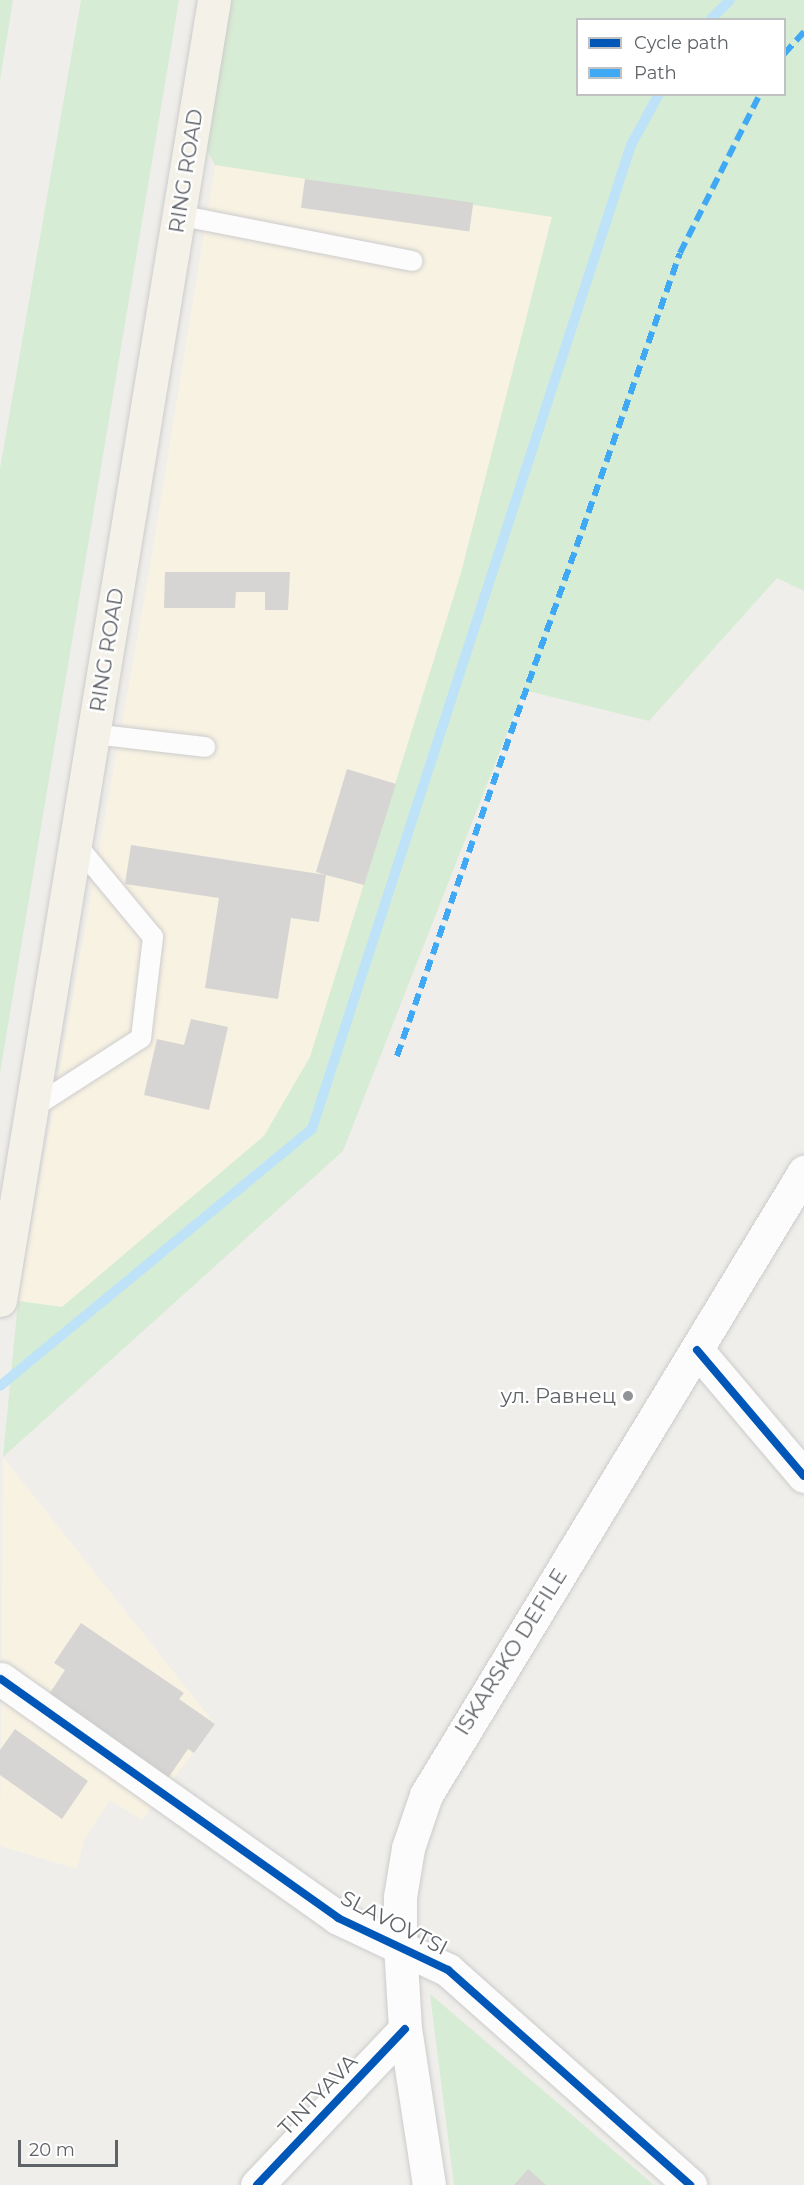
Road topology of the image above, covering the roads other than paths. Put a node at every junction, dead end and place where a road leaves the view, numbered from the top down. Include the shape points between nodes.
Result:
1 (214, 0) edge
2 (178, 214) junction
3 (413, 261) dead end
4 (93, 734) junction
5 (205, 747) dead end
6 (75, 843) junction
7 (31, 1109) junction
8 (804, 1172) edge
9 (0, 1300) edge
10 (697, 1350) junction
11 (804, 1476) edge
12 (1, 1679) edge
13 (400, 1946) junction
14 (405, 2029) junction
15 (257, 2185) edge
16 (429, 2185) edge
17 (690, 2185) edge

1 - 2 main road, RING ROAD
2 - 3 lane
2 - 4 main road, RING ROAD
4 - 5 lane
4 - 6 main road, RING ROAD
6 - 7 main road, RING ROAD
6 - 7 lane via 153,937 141,1038
7 - 9 main road, RING ROAD
8 - 10 street, ISKARSKO DEFILE
10 - 11 street
10 - 13 street, ISKARSKO DEFILE via 426,1795 408,1848 400,1897
12 - 13 street, SLAVOVTSI via 338,1918
13 - 14 street, ISKARSKO DEFILE
13 - 17 street, SLAVOVTSI via 448,1970
14 - 15 street, TINTYAVA
14 - 16 street, ISKARSKO DEFILE

